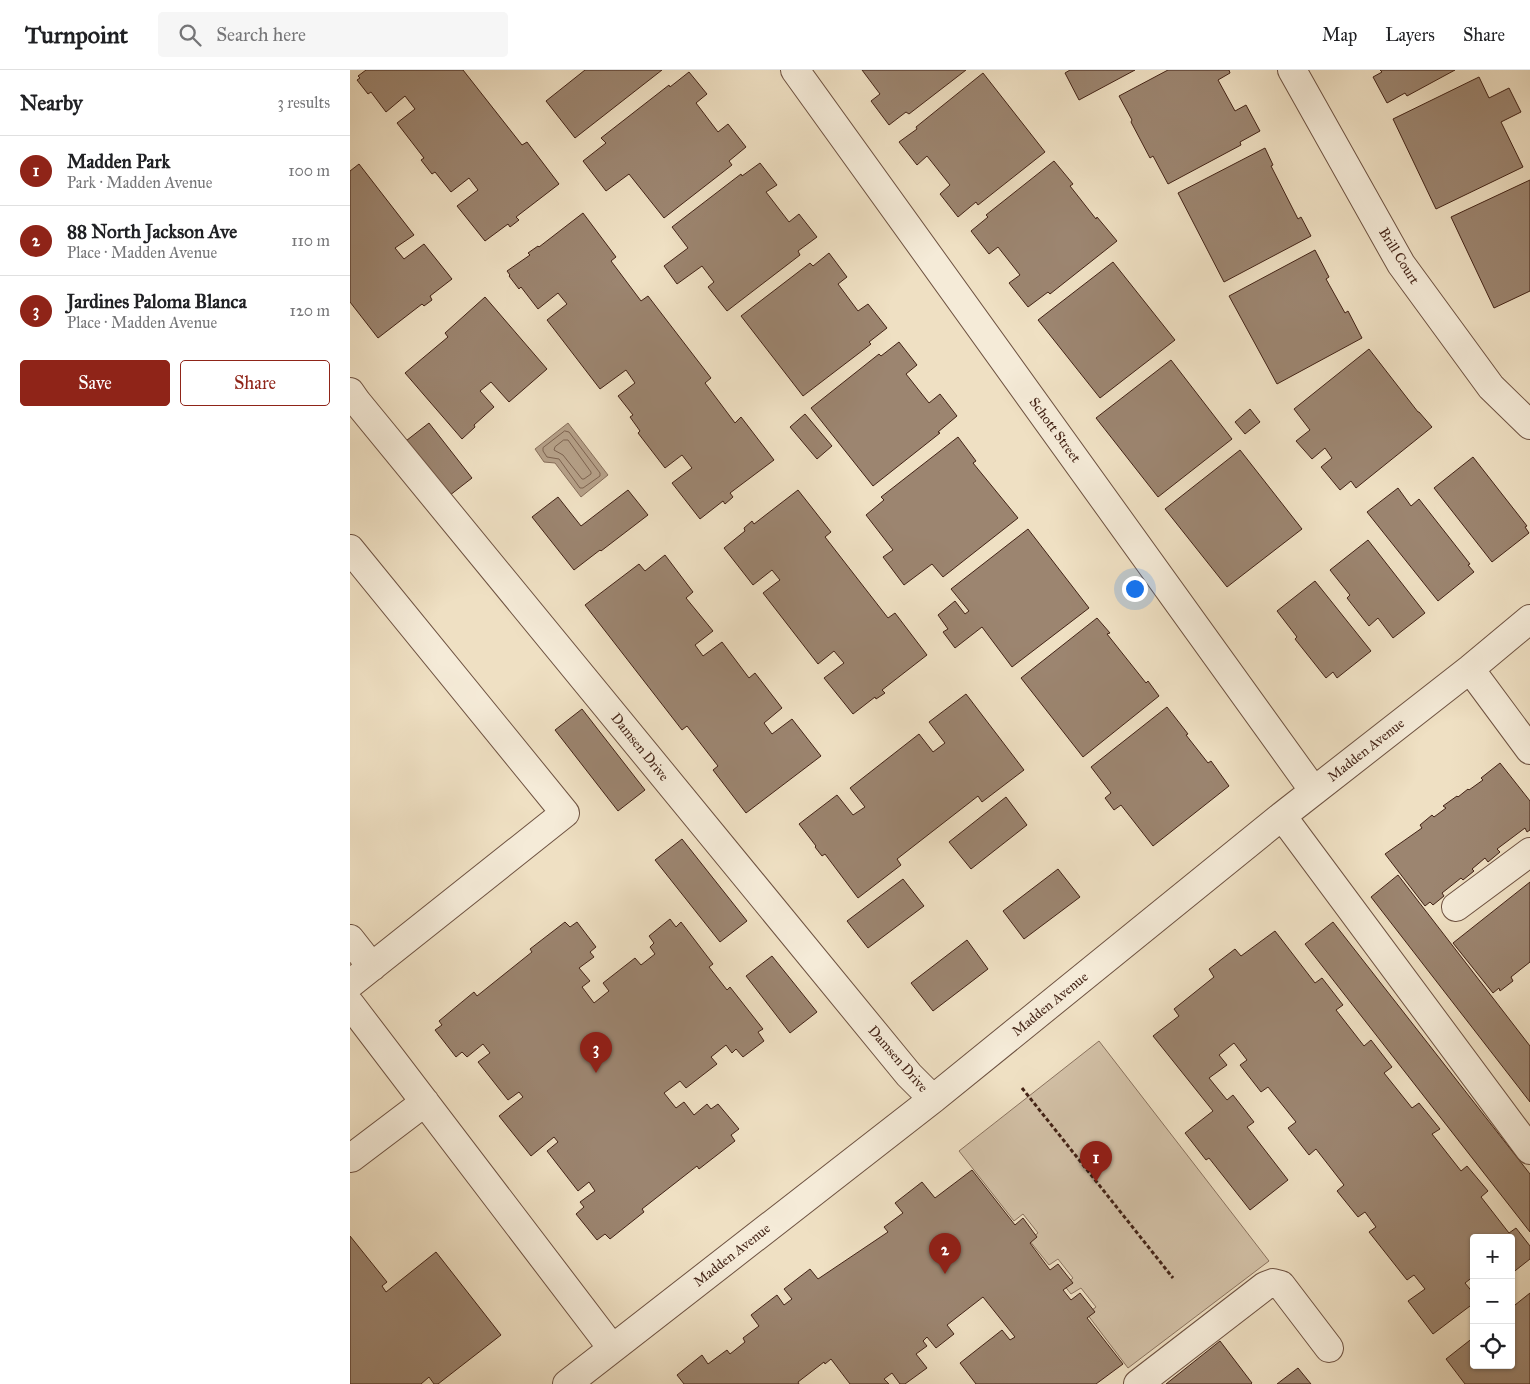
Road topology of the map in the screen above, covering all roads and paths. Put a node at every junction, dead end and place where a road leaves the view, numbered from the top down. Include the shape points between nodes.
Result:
1 (795, 70) edge
2 (1292, 70) edge
3 (350, 392) edge
4 (1530, 425) edge
5 (350, 549) edge
6 (1530, 619) edge
7 (1470, 669) junction
8 (1530, 750) edge
9 (1314, 791) junction
10 (1282, 816) junction
11 (1530, 852) edge
12 (1456, 907) dead end
13 (350, 939) edge
14 (372, 967) junction
15 (350, 984) edge
16 (350, 1004) edge
17 (1022, 1088) dead end
18 (933, 1099) junction
19 (425, 1102) junction
20 (1530, 1150) edge
21 (351, 1158) edge
22 (1173, 1278) dead end
23 (612, 1348) junction
24 (1329, 1348) dead end
25 (567, 1384) edge
26 (1138, 1384) edge

1 - 9 street, Schott Street
2 - 4 street, Brill Court via 1401,264 1491,387
3 - 18 street, Damsen Drive via 903,1068
5 - 14 street via 565,813
6 - 7 street, Madden Avenue
7 - 8 street
7 - 9 street, Madden Avenue
9 - 10 street, Madden Avenue
10 - 18 street, Madden Avenue
10 - 20 street
11 - 12 street
13 - 14 street
14 - 15 street
16 - 19 street
17 - 22 path
18 - 23 street, Madden Avenue
19 - 21 street
19 - 23 street
23 - 25 street, Madden Avenue
24 - 26 street via 1281,1285 1273,1283

